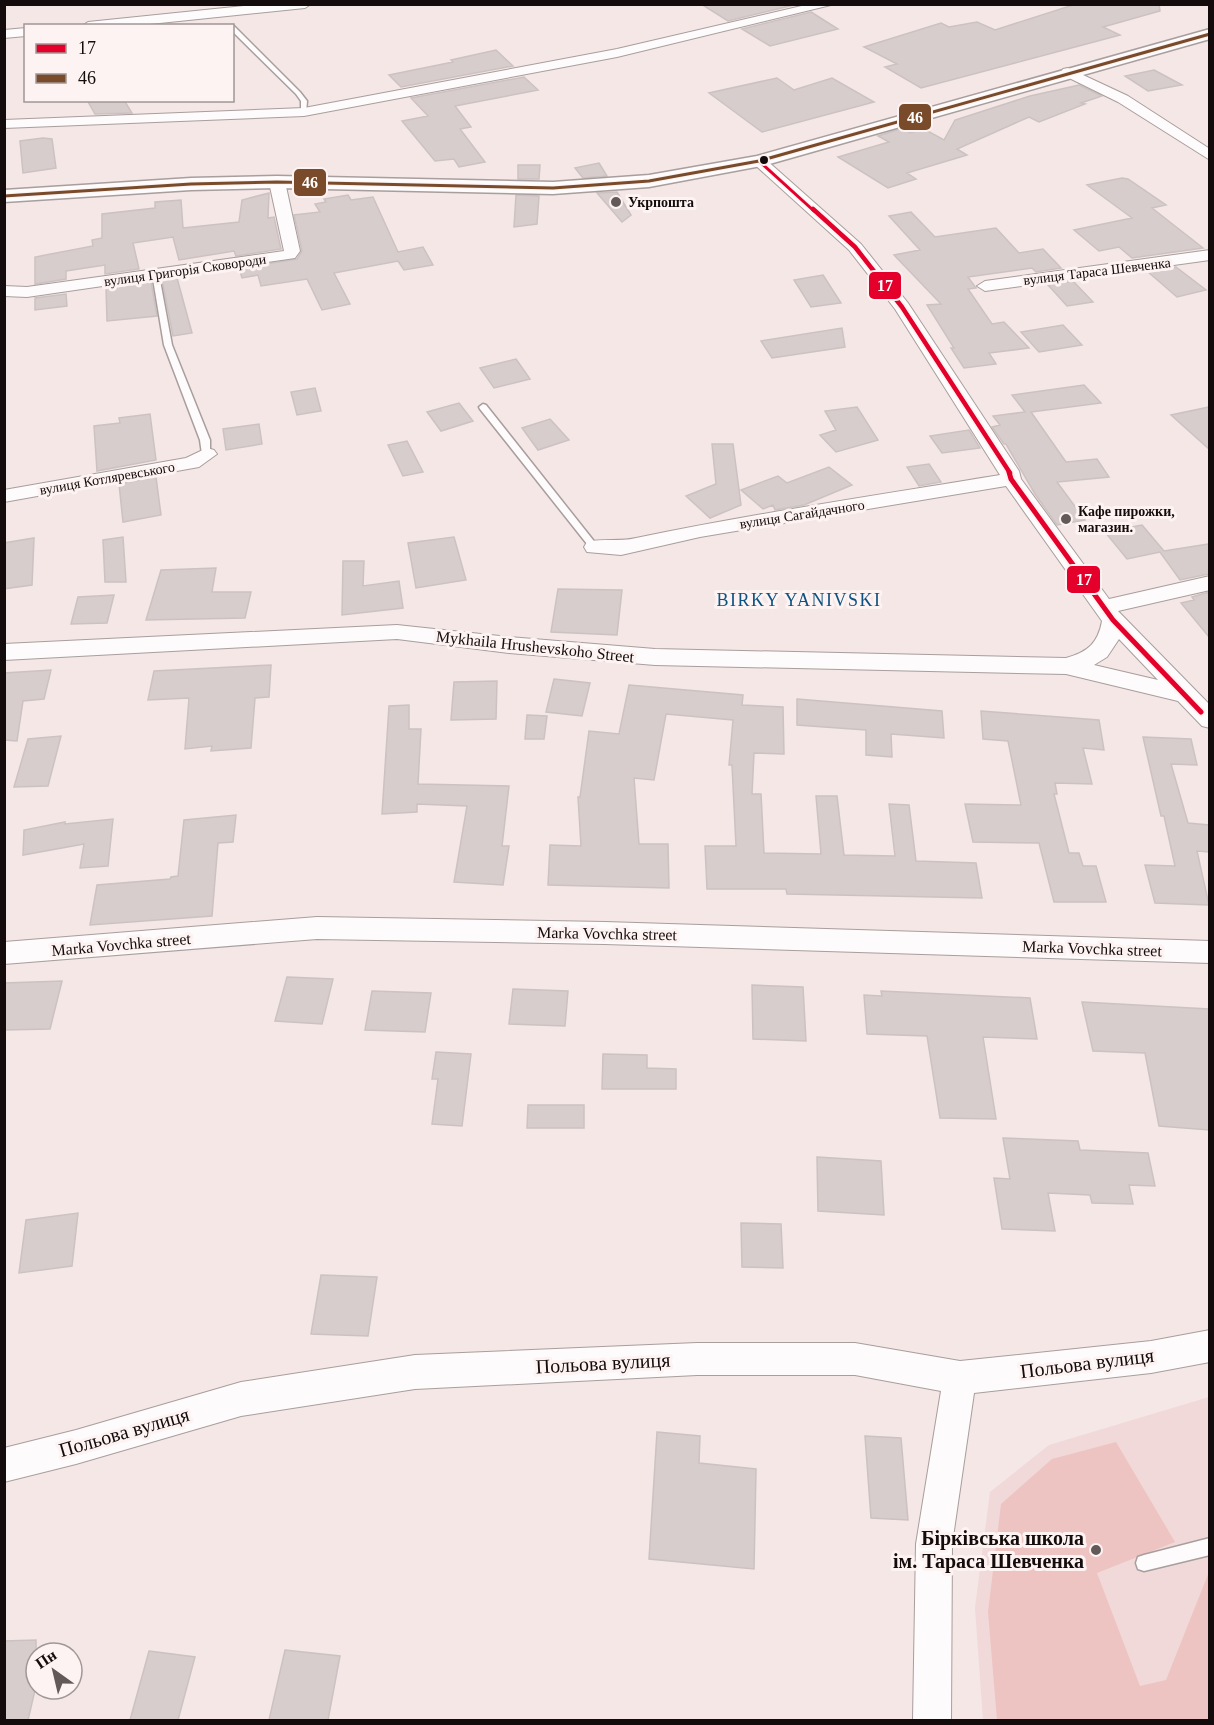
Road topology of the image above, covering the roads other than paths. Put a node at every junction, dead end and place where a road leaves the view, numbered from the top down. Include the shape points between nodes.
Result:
1 (305, 4) edge
2 (829, 4) edge
3 (231, 21) edge
4 (145, 24) edge
5 (234, 24) edge
6 (24, 32) edge
7 (4, 34) edge
8 (1209, 34) edge
9 (1068, 72) junction
10 (304, 112) junction
11 (4, 124) edge
12 (1209, 156) edge
13 (759, 161) junction
14 (277, 182) junction
15 (4, 196) edge
16 (1209, 255) edge
17 (155, 274) junction
18 (985, 286) dead end
19 (4, 291) edge
20 (483, 407) dead end
21 (207, 454) joint
22 (1011, 479) junction
23 (4, 496) edge
24 (594, 547) joint
25 (1209, 583) edge
26 (1108, 614) junction
27 (4, 652) edge
28 (1066, 666) junction
29 (1182, 694) junction
30 (1209, 720) edge
31 (1209, 952) edge
32 (4, 953) edge
33 (1209, 1346) edge
34 (960, 1378) junction
35 (4, 1465) edge
36 (1209, 1546) edge
37 (1144, 1563) dead end
38 (933, 1720) edge

1 - 3 street
2 - 10 street via 617,53
3 - 4 street
5 - 10 lane via 298,93 304,101
6 - 7 street
8 - 9 main road
9 - 12 street via 1123,99
9 - 13 main road
10 - 11 street
13 - 14 main road via 649,181 553,188
13 - 22 street via 855,247 902,307
14 - 15 main road
14 - 17 street, вулиця Григорія Сковороди via 292,251 289,255
16 - 18 street, вулиця Тараса Шевченка
17 - 19 street, вулиця Григорія Сковороди via 27,292
17 - 21 lane via 168,345
20 - 24 lane
21 - 23 street, вулиця Котляревського via 192,463
22 - 24 street, вулиця Сагайдачного via 621,548
22 - 26 street
25 - 26 street
26 - 28 street, Mykhaila Hrushevskoho Street via 1111,635 1104,647 1093,658
26 - 29 street
27 - 28 street, Mykhaila Hrushevskoho Street via 397,632 655,657
28 - 29 street, Mykhaila Hrushevskoho Street
29 - 30 street
31 - 32 street, Marka Vovchka street via 616,933 317,928
33 - 34 street, Польова вулиця
34 - 35 street, Польова вулиця via 855,1359 697,1359 415,1372 241,1399
34 - 38 street via 934,1544
36 - 37 lane

